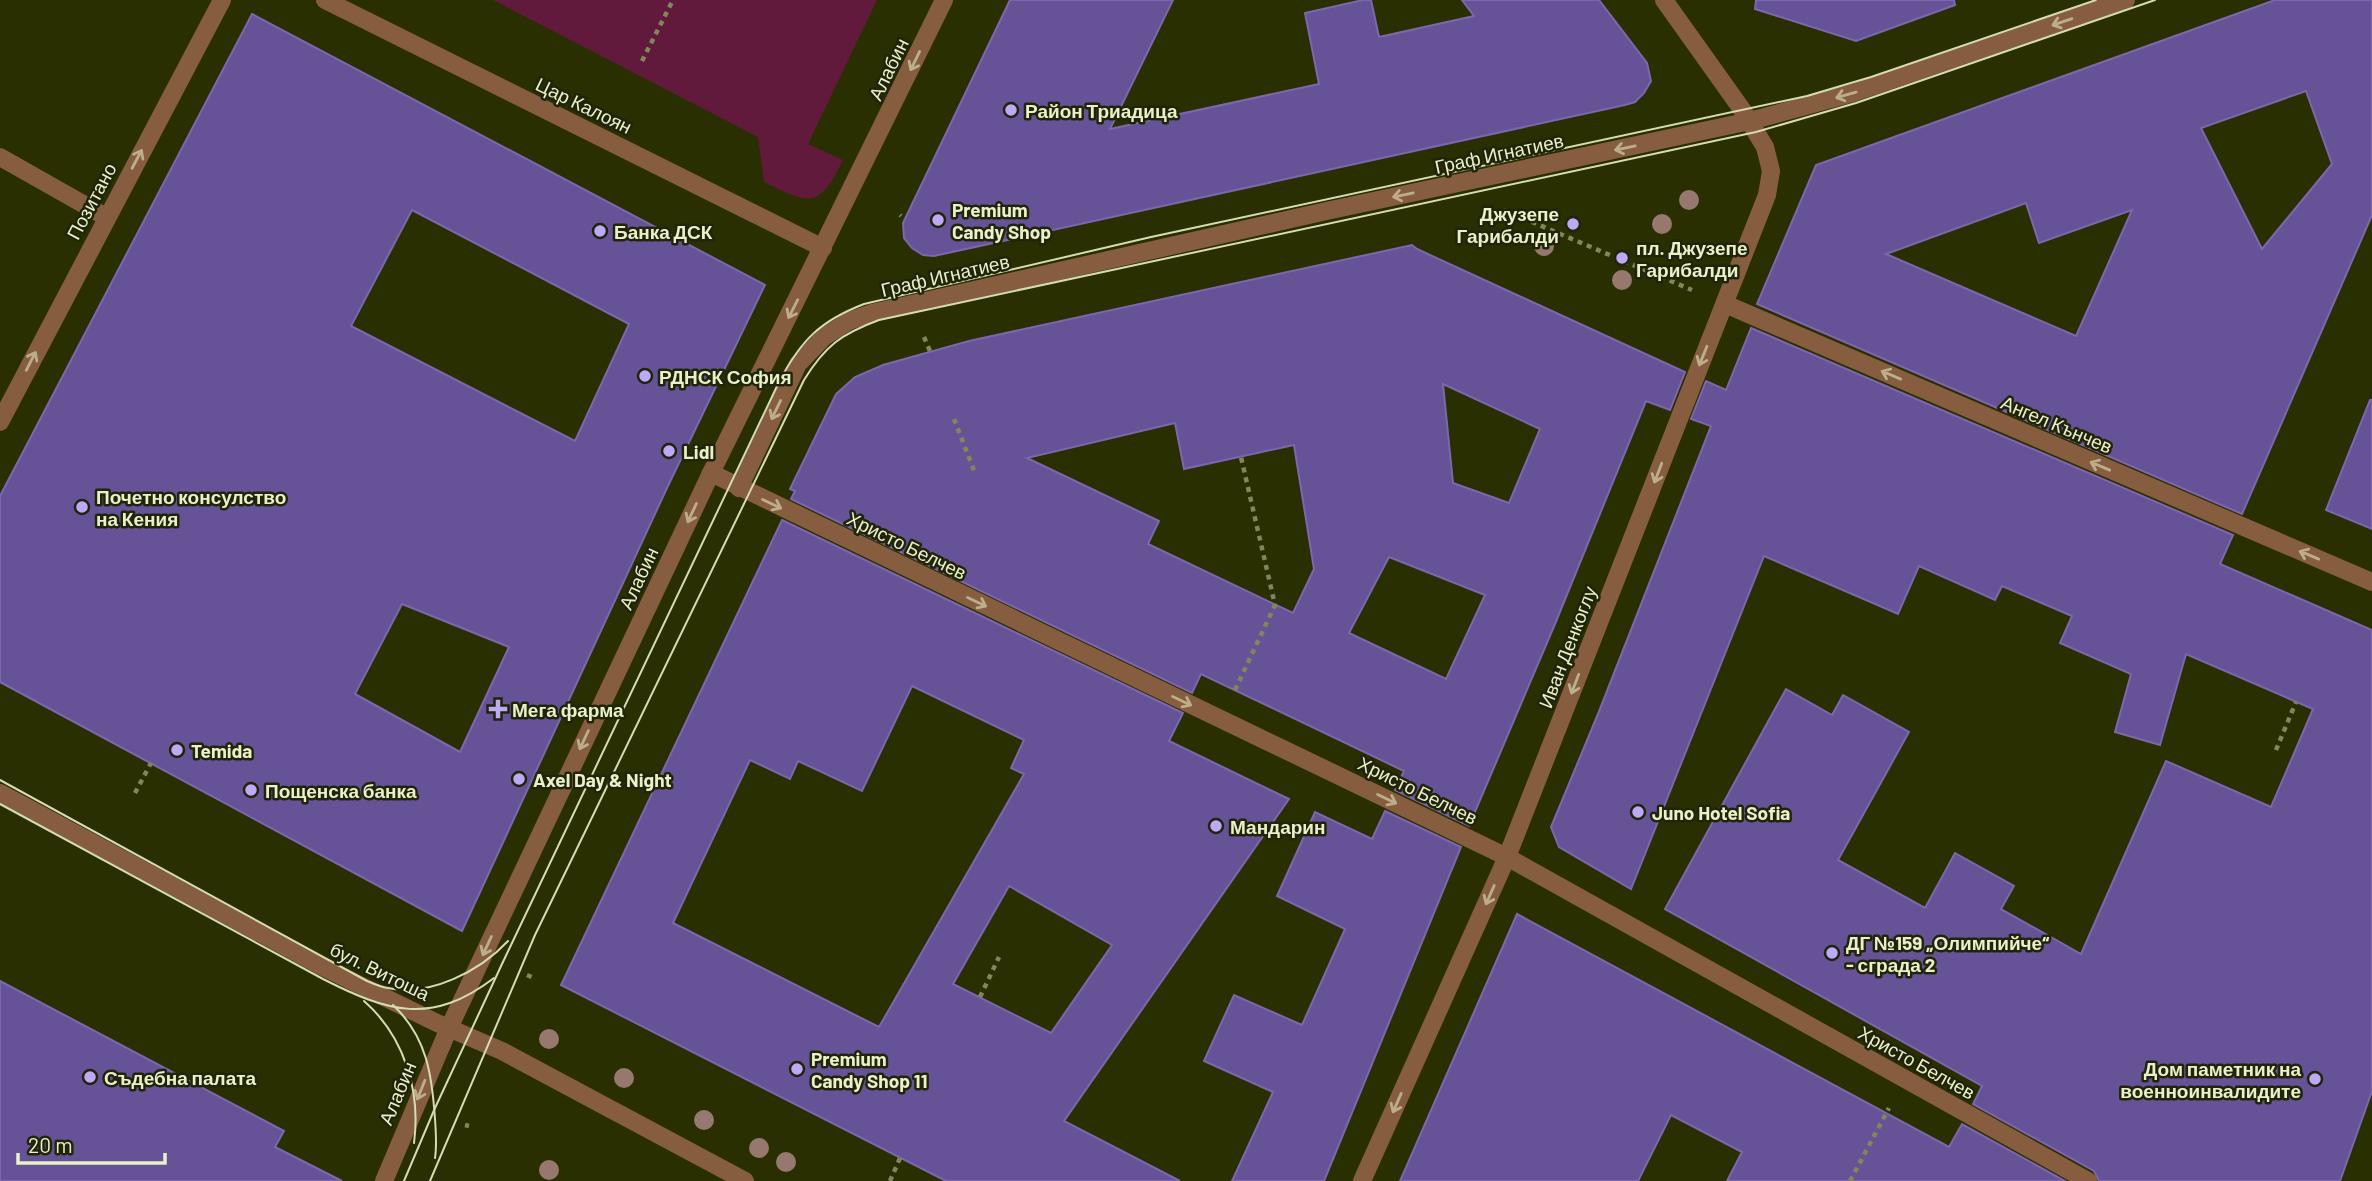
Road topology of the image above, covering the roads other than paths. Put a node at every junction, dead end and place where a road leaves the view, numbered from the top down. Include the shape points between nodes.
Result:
1 (222, 0) edge
2 (325, 0) edge
3 (944, 0) edge
4 (1664, 0) edge
5 (2126, 0) edge
6 (1750, 121) junction
7 (0, 157) edge
8 (106, 217) junction
9 (824, 248) junction
10 (1725, 304) junction
11 (0, 422) edge
12 (711, 473) junction
13 (739, 488) junction
14 (2372, 583) edge
15 (0, 793) edge
16 (1507, 857) junction
17 (449, 1028) junction
18 (384, 1181) edge
19 (745, 1181) edge
20 (1362, 1181) edge
21 (2088, 1181) edge

8 -> 1 street, Позитано
2 - 9 street, Цар Калоян
3 -> 9 street, Алабин
4 - 6 street, Иван Денкоглу
5 -> 6 street, Граф Игнатиев via 1853,93
6 - 10 street, Иван Денкоглу via 1765,147 1771,171 1767,195
6 -> 13 street, Граф Игнатиев via 849,320 824,337 798,365
7 - 8 street
11 -> 8 street, Позитано
9 -> 12 street, Алабин
14 -> 10 street, Ангел Кънчев
10 -> 16 street, Иван Денкоглу
12 - 13 street, Христо Белчев
12 -> 17 street, Алабин
13 -> 16 street, Христо Белчев
15 - 17 street, бул. Витоша via 320,965
16 -> 20 street, Иван Денкоглу
16 - 21 street, Христо Белчев
17 -> 18 street, Алабин
17 - 19 street, бул. Витоша via 502,1051

